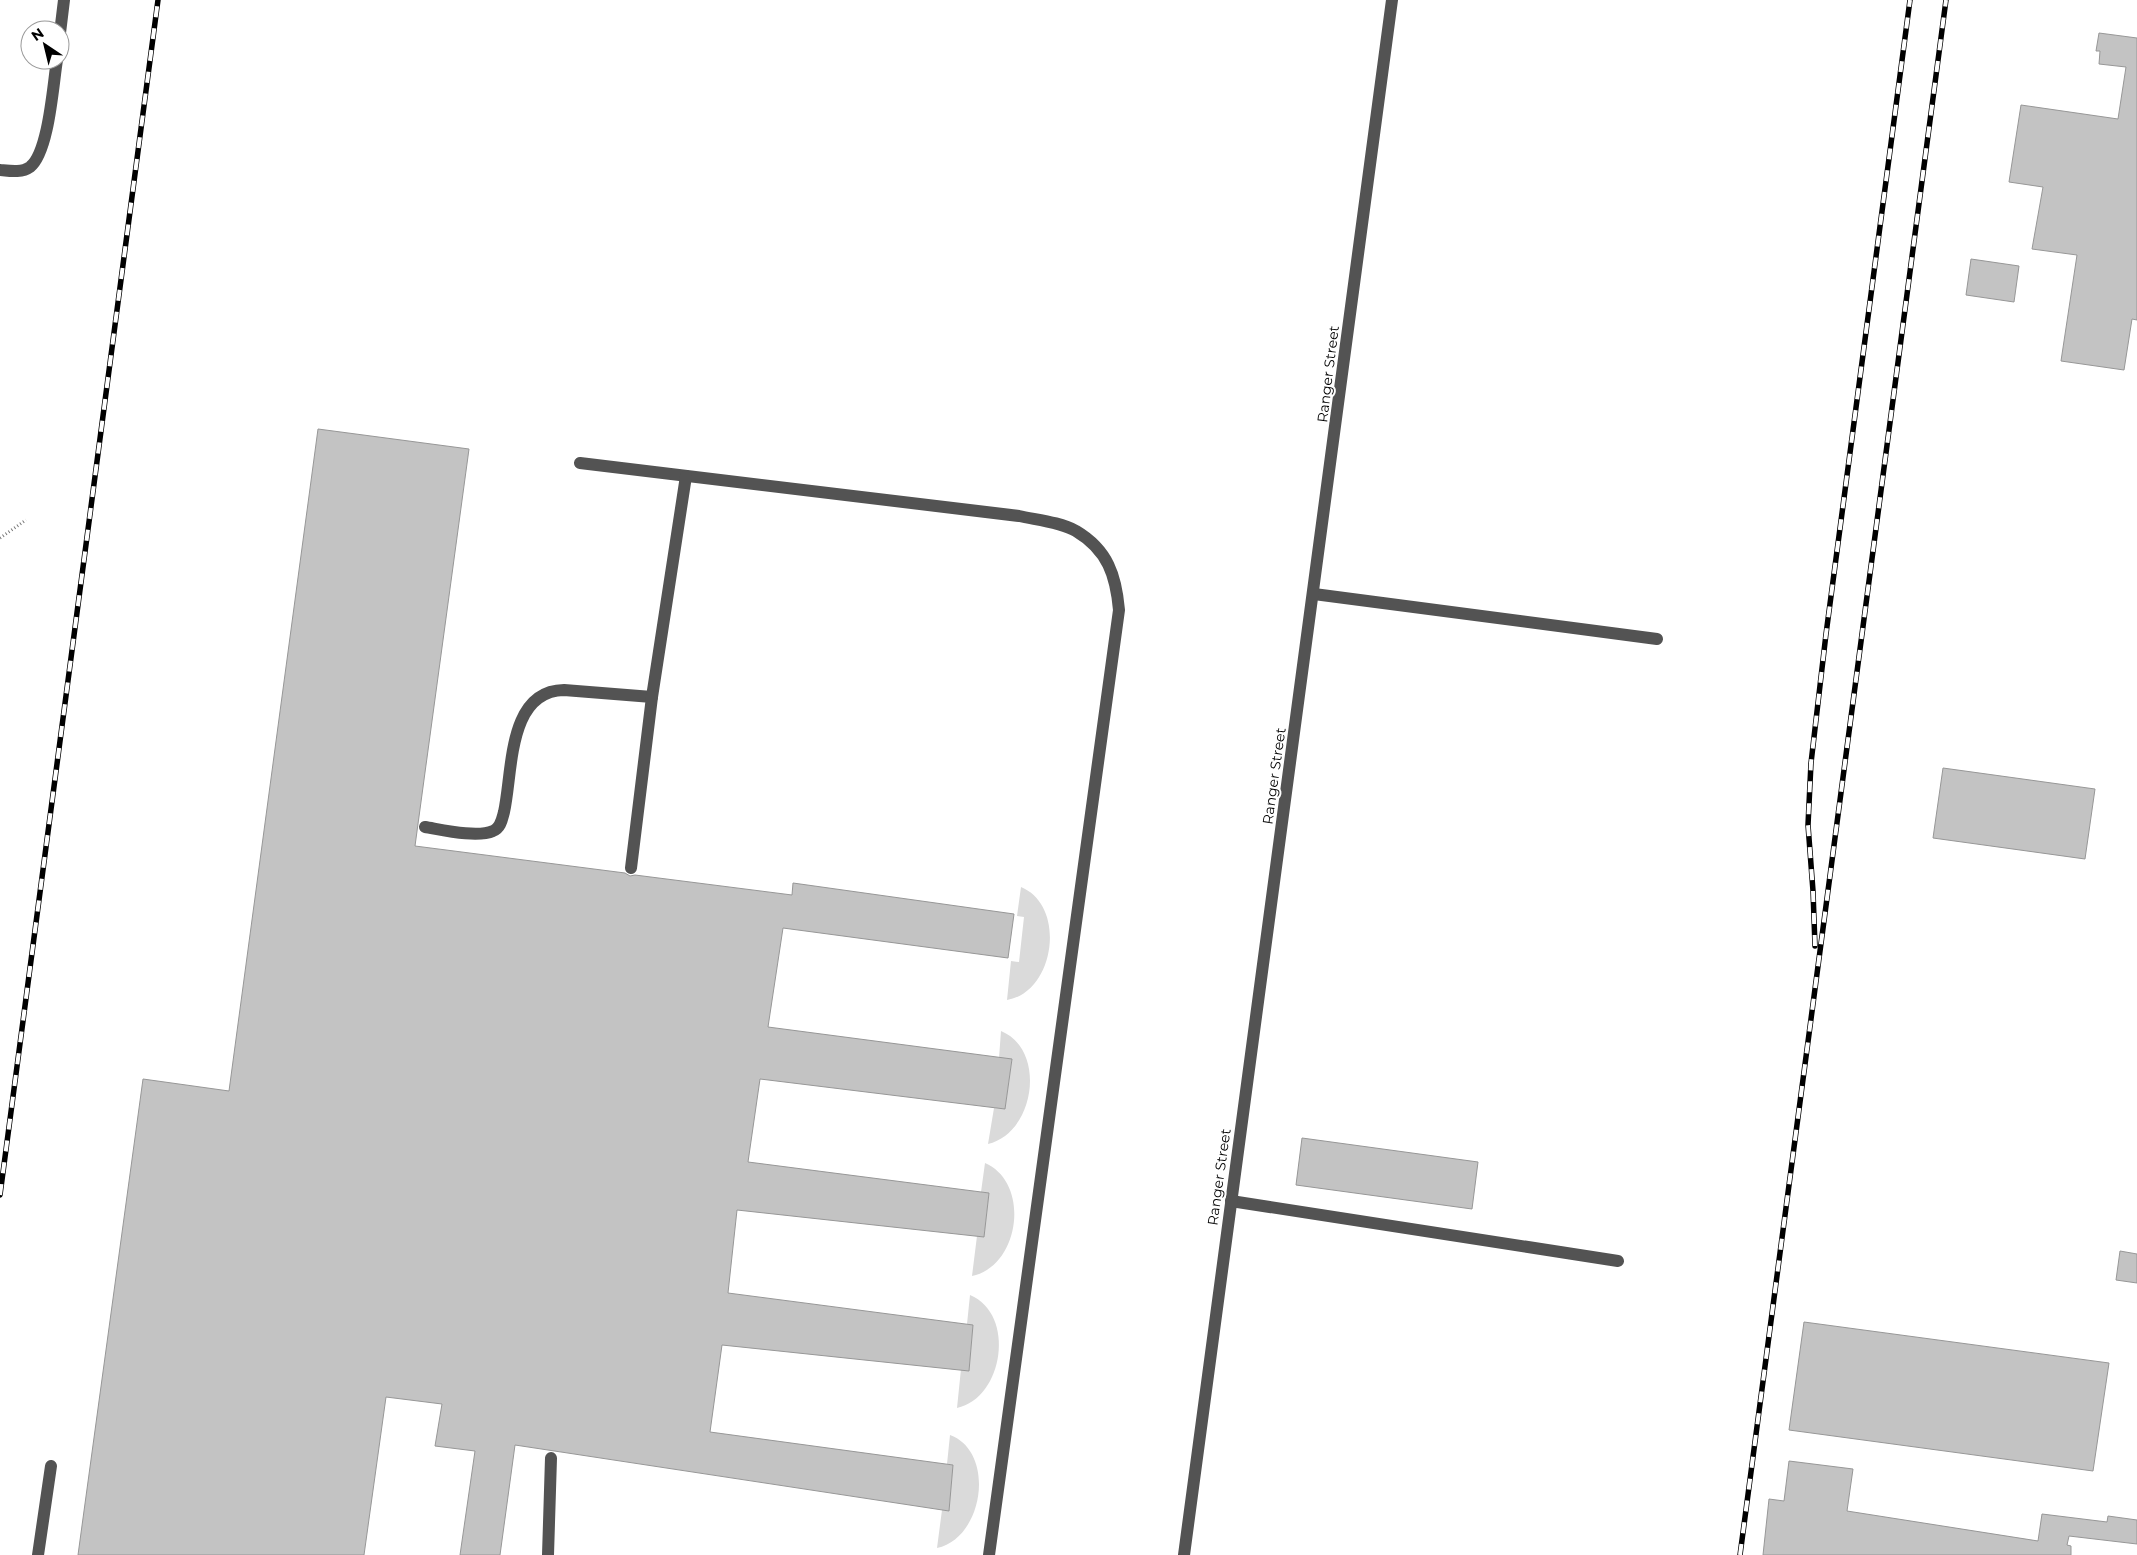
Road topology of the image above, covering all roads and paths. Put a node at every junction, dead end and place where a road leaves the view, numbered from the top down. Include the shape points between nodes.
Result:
1 (64, 0) edge
2 (1392, 0) edge
3 (62, 20) edge
4 (56, 70) edge
5 (0, 170) edge
6 (580, 463) dead end
7 (686, 476) junction
8 (26, 520) dead end
9 (0, 538) edge
10 (1314, 594) junction
11 (1657, 639) dead end
12 (652, 698) junction
13 (425, 828) dead end
14 (631, 868) dead end
15 (1231, 1201) junction
16 (1618, 1260) dead end
17 (551, 1458) dead end
18 (51, 1466) dead end
19 (38, 1555) edge
20 (548, 1555) edge
21 (989, 1555) edge
22 (1184, 1555) edge

1 - 3 lane
2 - 10 lane, Ranger Street
4 - 5 lane via 48,124 35,161 22,170
6 - 7 lane
7 - 12 lane
7 - 21 lane via 1019,516 1054,523 1076,531 1096,548 1109,565 1117,585 1119,610
8 - 9 path
10 - 11 lane
10 - 15 lane, Ranger Street
12 - 13 lane via 564,690 537,698 527,708 515,739 506,802 498,828 486,833
12 - 14 lane
15 - 16 lane
15 - 22 lane, Ranger Street
17 - 20 lane
18 - 19 lane

